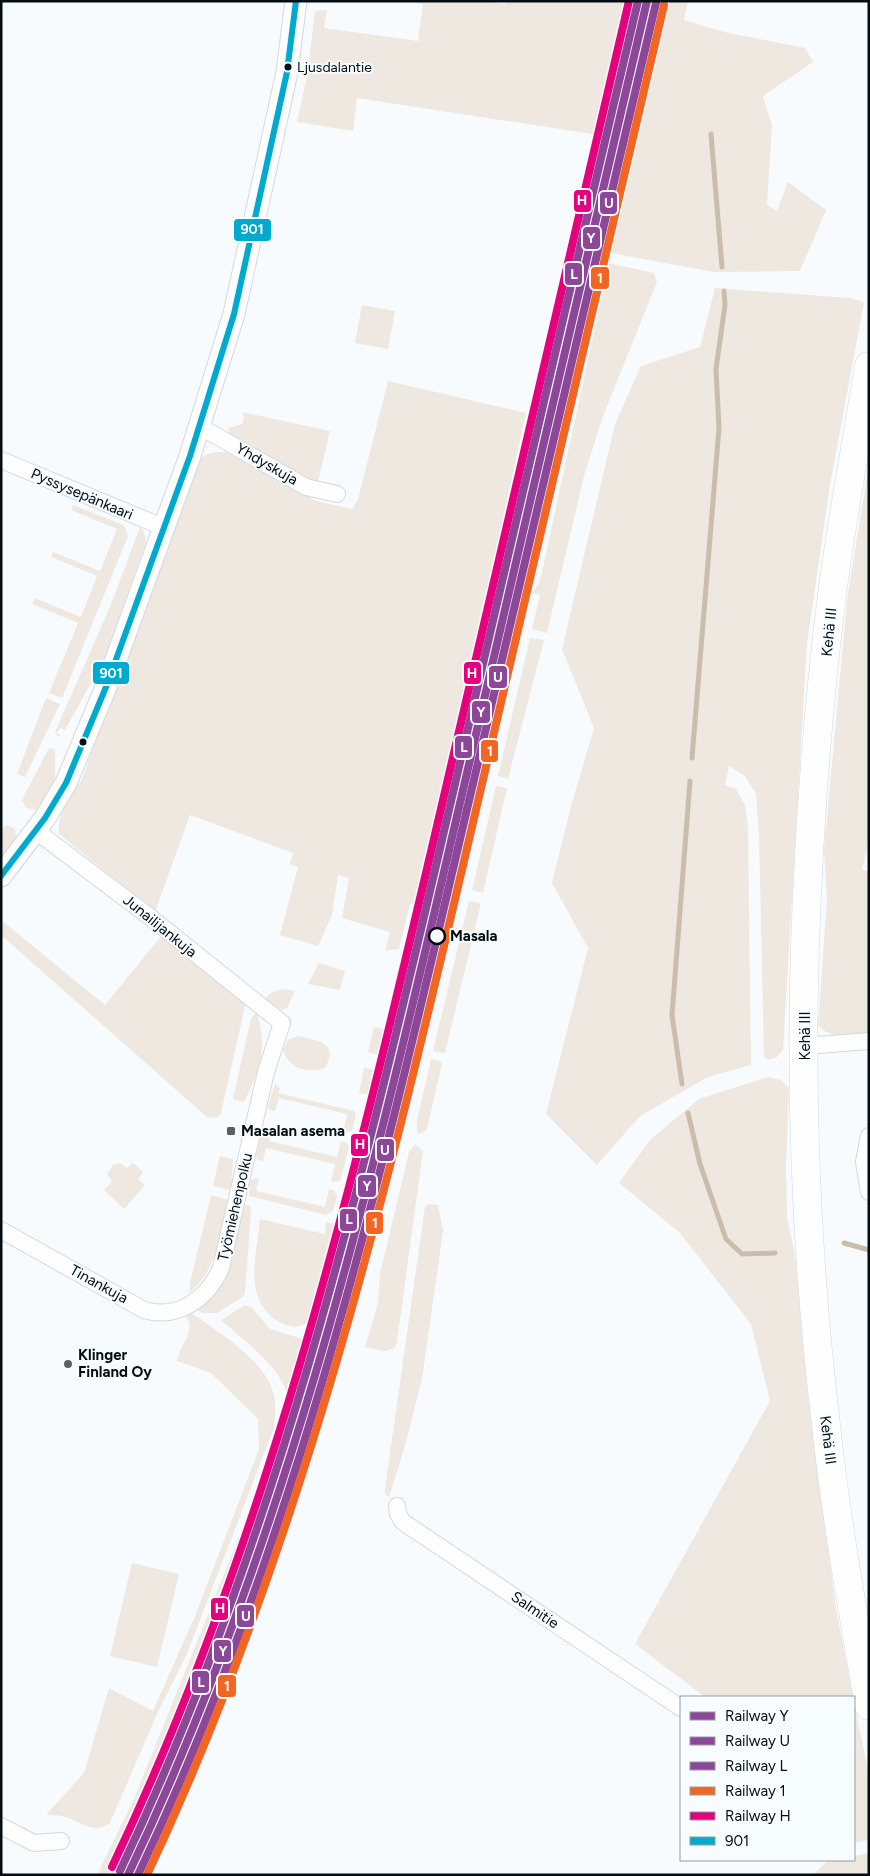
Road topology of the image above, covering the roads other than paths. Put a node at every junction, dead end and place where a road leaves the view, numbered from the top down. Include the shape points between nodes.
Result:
1 (296, 1) edge
2 (869, 366) edge
3 (199, 426) junction
4 (1, 460) edge
5 (337, 494) dead end
6 (163, 526) junction
7 (36, 831) junction
8 (1, 876) edge
9 (282, 1023) joint
10 (867, 1044) edge
11 (804, 1046) junction
12 (869, 1136) edge
13 (869, 1192) edge
14 (1, 1230) edge
15 (199, 1297) joint
16 (398, 1506) dead end
17 (869, 1706) edge
18 (680, 1707) edge
19 (1, 1826) edge
20 (61, 1841) dead end

1 - 3 street via 287,72 261,199 234,314
2 - 11 highway, Kehä III via 833,587 813,800 805,946
3 - 5 street, Yhdyskuja via 306,487
3 - 6 street
4 - 6 street, Pyssysepänkaari
6 - 7 street via 86,738 66,783
7 - 8 street
7 - 9 street, Junailijankuja
9 - 15 street, Työmiehenpolku via 266,1072 221,1268 214,1283
10 - 11 street
11 - 17 highway, Kehä III via 816,1327 848,1584
12 - 13 street via 864,1162
14 - 15 street, Tinankuja via 144,1310 169,1313
16 - 18 street, Salmitie via 403,1522
19 - 20 street via 34,1843

